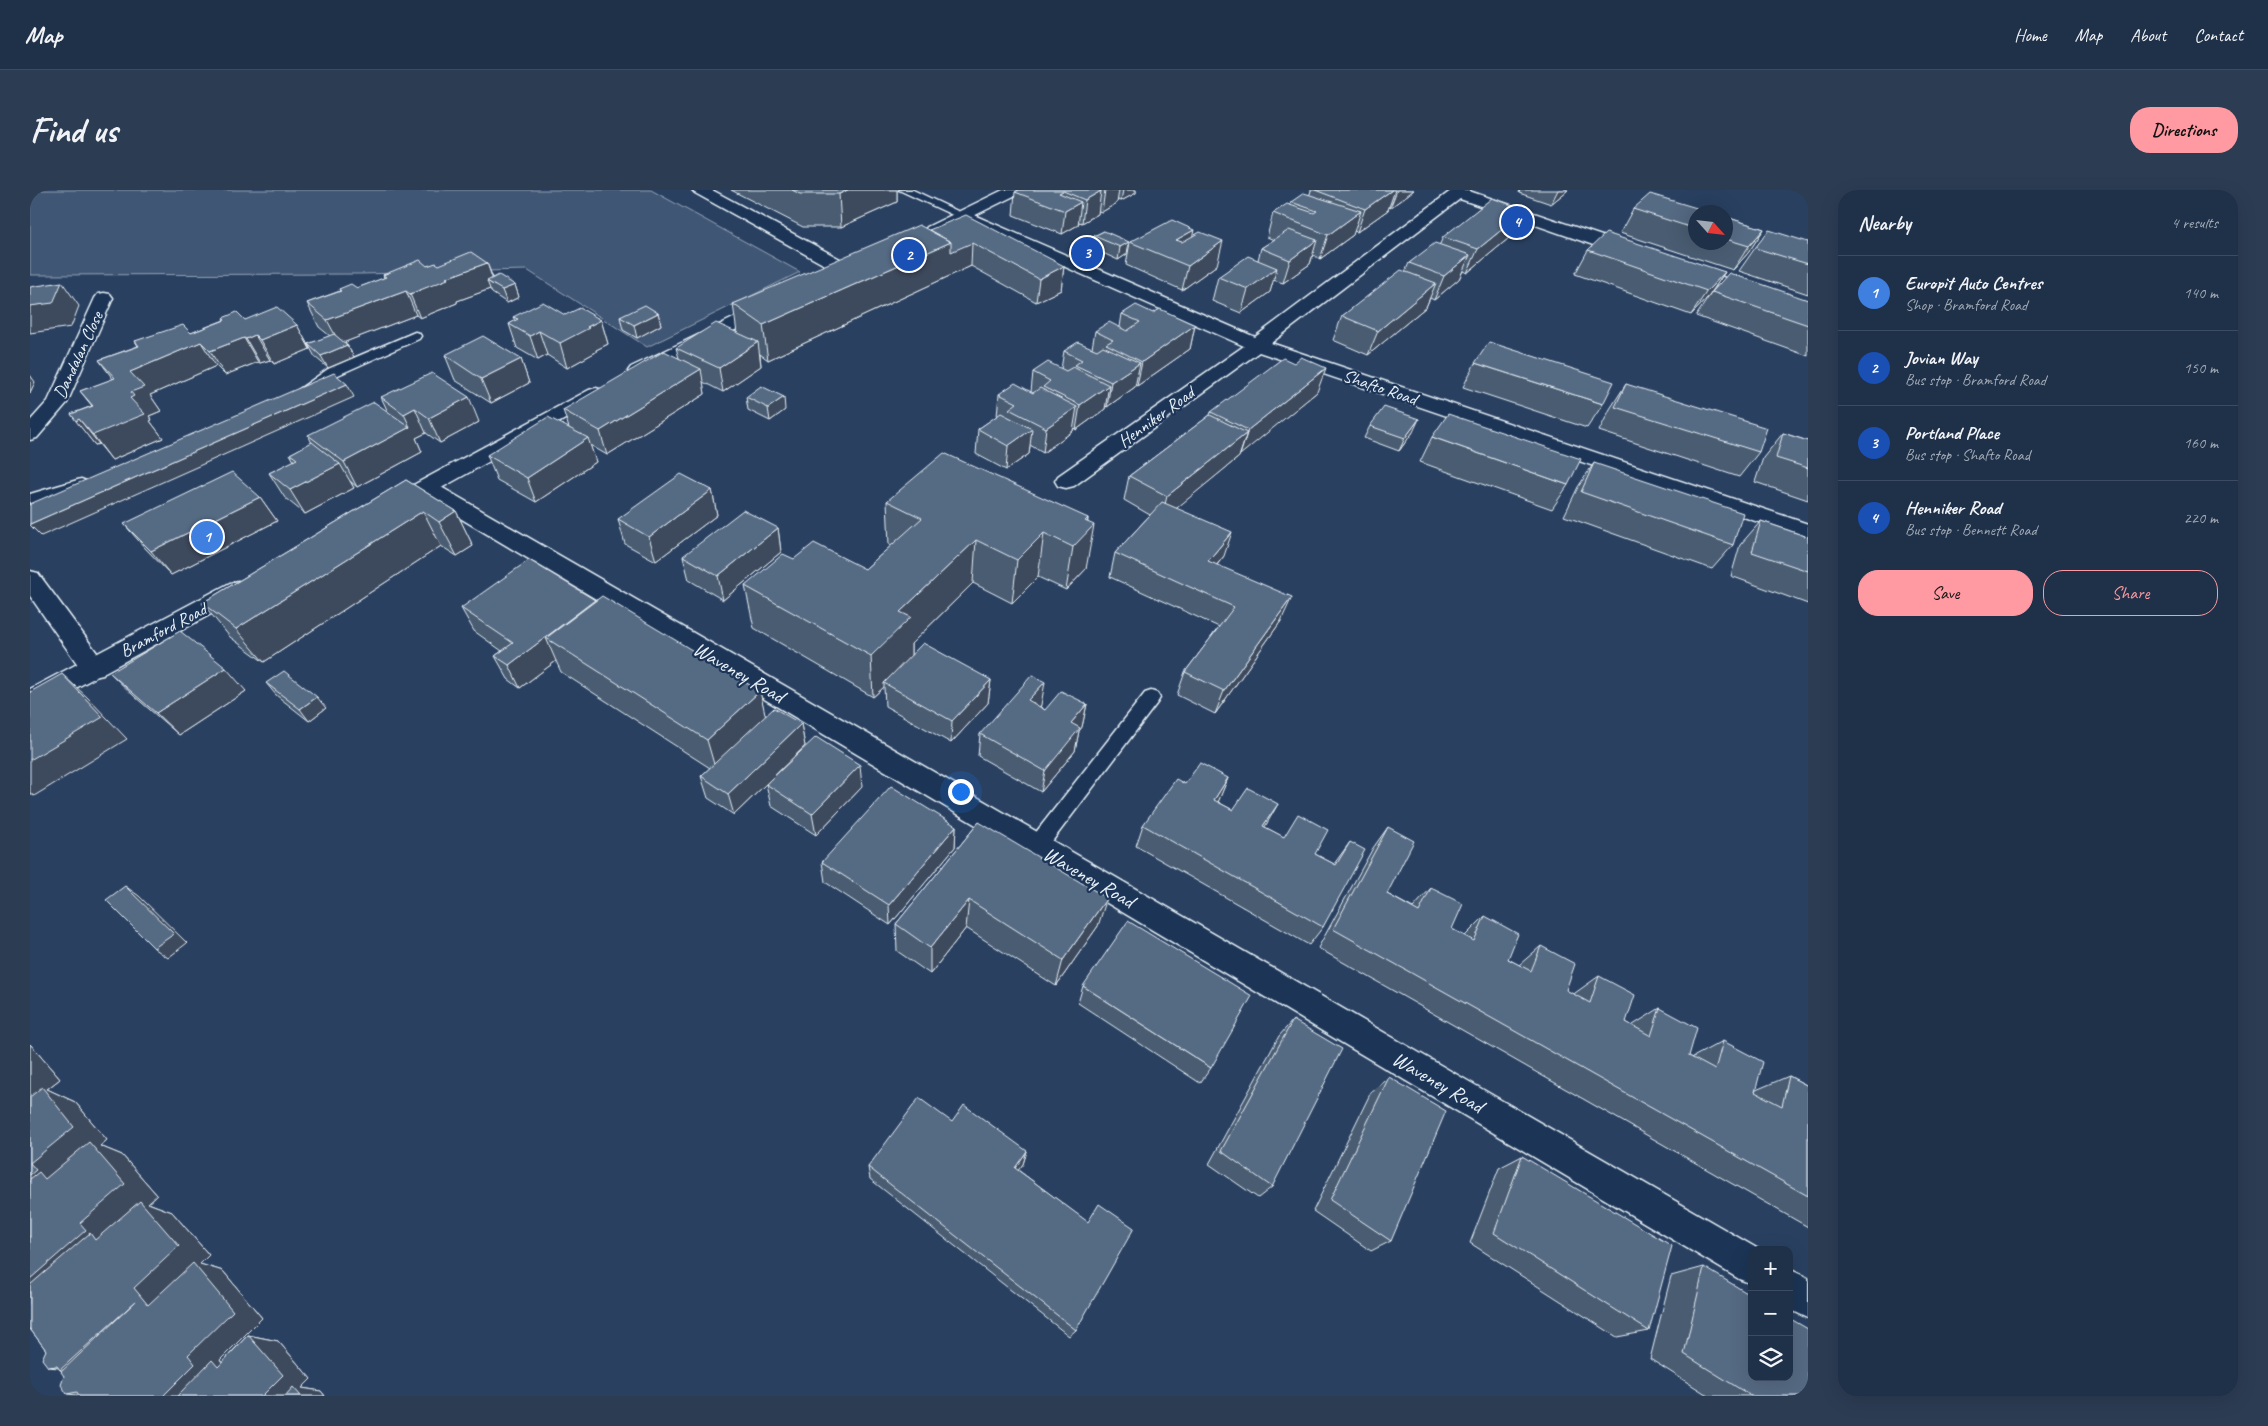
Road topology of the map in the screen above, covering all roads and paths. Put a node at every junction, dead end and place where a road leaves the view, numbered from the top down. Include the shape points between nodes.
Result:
1 (700, 190) edge
2 (904, 190) edge
3 (1015, 190) edge
4 (1460, 192) edge
5 (963, 216) junction
6 (918, 237) edge
7 (847, 270) edge
8 (104, 298) dead end
9 (784, 299) edge
10 (1808, 311) edge
11 (415, 336) dead end
12 (1256, 345) junction
13 (296, 393) edge
14 (30, 434) edge
15 (90, 481) edge
16 (1066, 481) dead end
17 (426, 488) junction
18 (30, 499) edge
19 (373, 516) edge
20 (1808, 532) edge
21 (30, 579) edge
22 (251, 582) edge
23 (94, 668) junction
24 (1150, 698) dead end
25 (30, 701) edge
26 (1037, 846) junction
27 (1748, 1264) edge
28 (1793, 1290) edge
29 (1808, 1299) edge

1 - 7 street
2 - 5 lane
3 - 5 street
4 - 10 street
4 - 12 street, Henniker Road
5 - 6 street
5 - 12 street, Shafto Road
8 - 14 street, Dandalan Close via 61,396
9 - 17 street via 653,363
11 - 13 lane via 333,372
12 - 16 street, Henniker Road
12 - 20 street, Shafto Road
15 - 18 lane
17 - 19 street
17 - 26 street, Waveney Road
21 - 23 street
22 - 23 street, Bramford Road
23 - 25 street, Bramford Road
24 - 26 lane
26 - 27 street, Waveney Road
28 - 29 street

